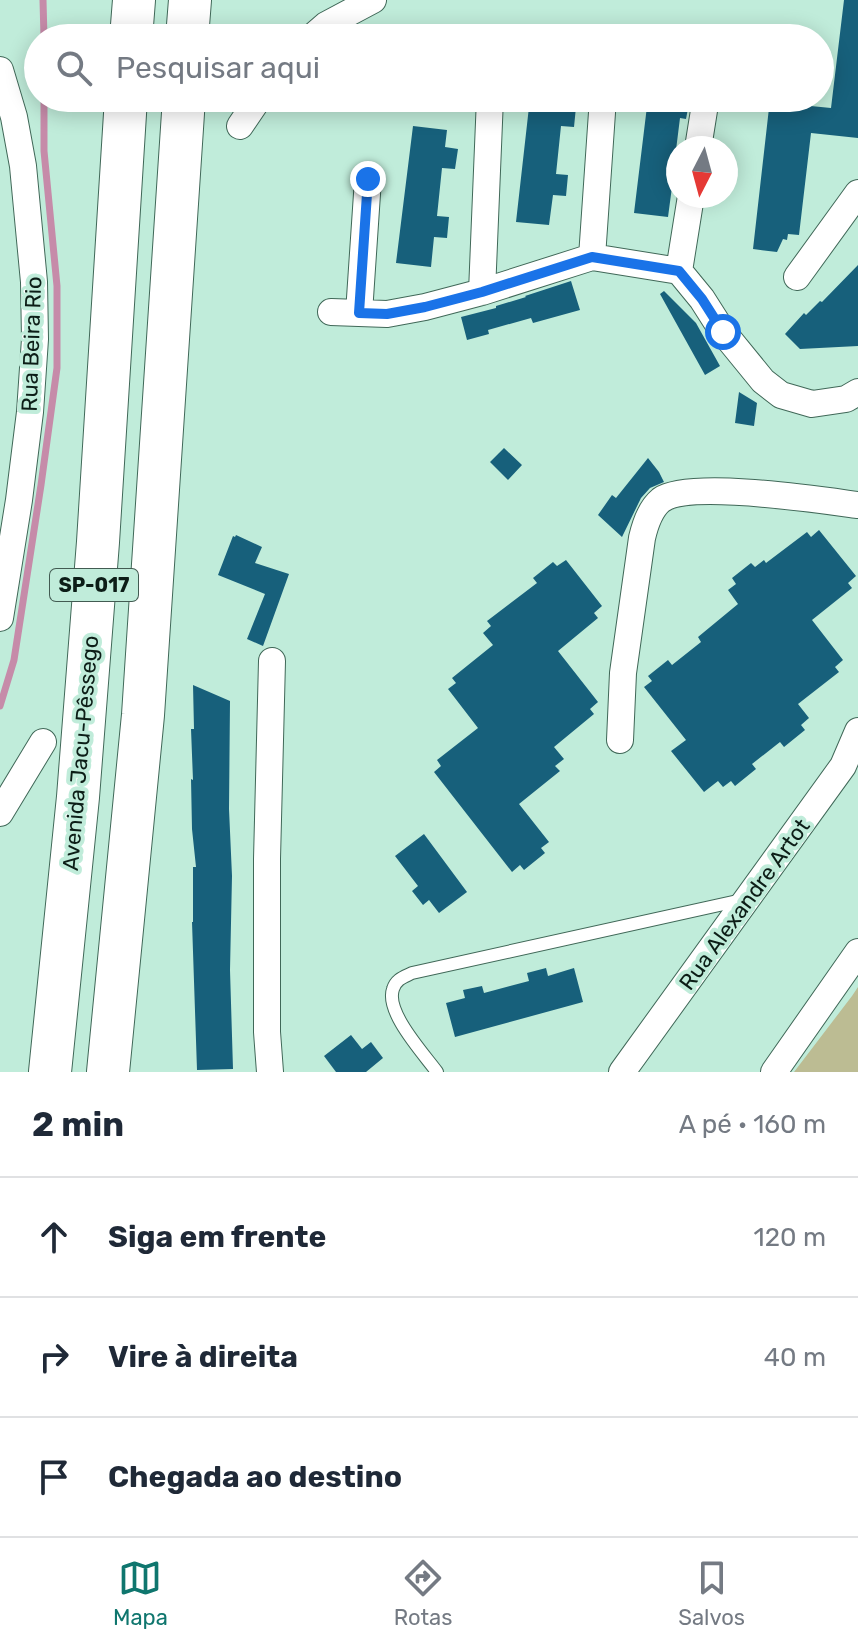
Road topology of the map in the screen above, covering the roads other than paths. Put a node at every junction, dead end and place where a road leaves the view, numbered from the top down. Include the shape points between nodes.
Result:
1 (134, 0) edge
2 (190, 0) edge
3 (373, 0) edge
4 (132, 24) edge
5 (188, 24) edge
6 (328, 24) edge
7 (0, 70) edge
8 (125, 112) edge
9 (183, 112) edge
10 (250, 112) edge
11 (489, 112) edge
12 (602, 112) edge
13 (704, 112) edge
14 (240, 126) dead end
15 (700, 136) edge
16 (368, 179) dead end
17 (858, 193) edge
18 (689, 208) edge
19 (592, 257) junction
20 (679, 271) junction
21 (797, 277) dead end
22 (482, 292) junction
23 (331, 312) dead end
24 (359, 313) junction
25 (858, 392) edge
26 (10, 498) edge
27 (858, 505) edge
28 (0, 618) edge
29 (272, 661) dead end
30 (858, 731) edge
31 (620, 740) dead end
32 (43, 742) dead end
33 (0, 813) edge
34 (749, 898) junction
35 (858, 952) edge
36 (50, 1072) edge
37 (108, 1072) edge
38 (270, 1072) edge
39 (437, 1072) edge
40 (622, 1072) edge
41 (774, 1072) edge

1 - 4 highway
2 - 5 highway
3 - 6 street
7 - 26 street, Rua Beira Rio via 23,166 34,282 30,412
8 - 36 highway, Avenida Jacu-Pêssego / SP-017 via 98,542
9 - 37 highway, SP-017 via 143,715
10 - 14 street
11 - 22 street
12 - 19 street
13 - 15 street
16 - 24 street
17 - 21 street
18 - 20 street
19 - 20 street
19 - 22 street
20 - 25 street via 763,381 781,395 812,404
22 - 24 street via 387,314
23 - 24 street
26 - 28 street, Rua Beira Rio
27 - 31 street via 706,492 674,494 659,502 642,538 623,673
29 - 38 street via 267,859
30 - 34 street, Rua Alexandre Artot via 843,766
32 - 33 street
34 - 39 lane via 399,979 392,1003 397,1017
34 - 40 street, Rua Alexandre Artot
35 - 41 street

